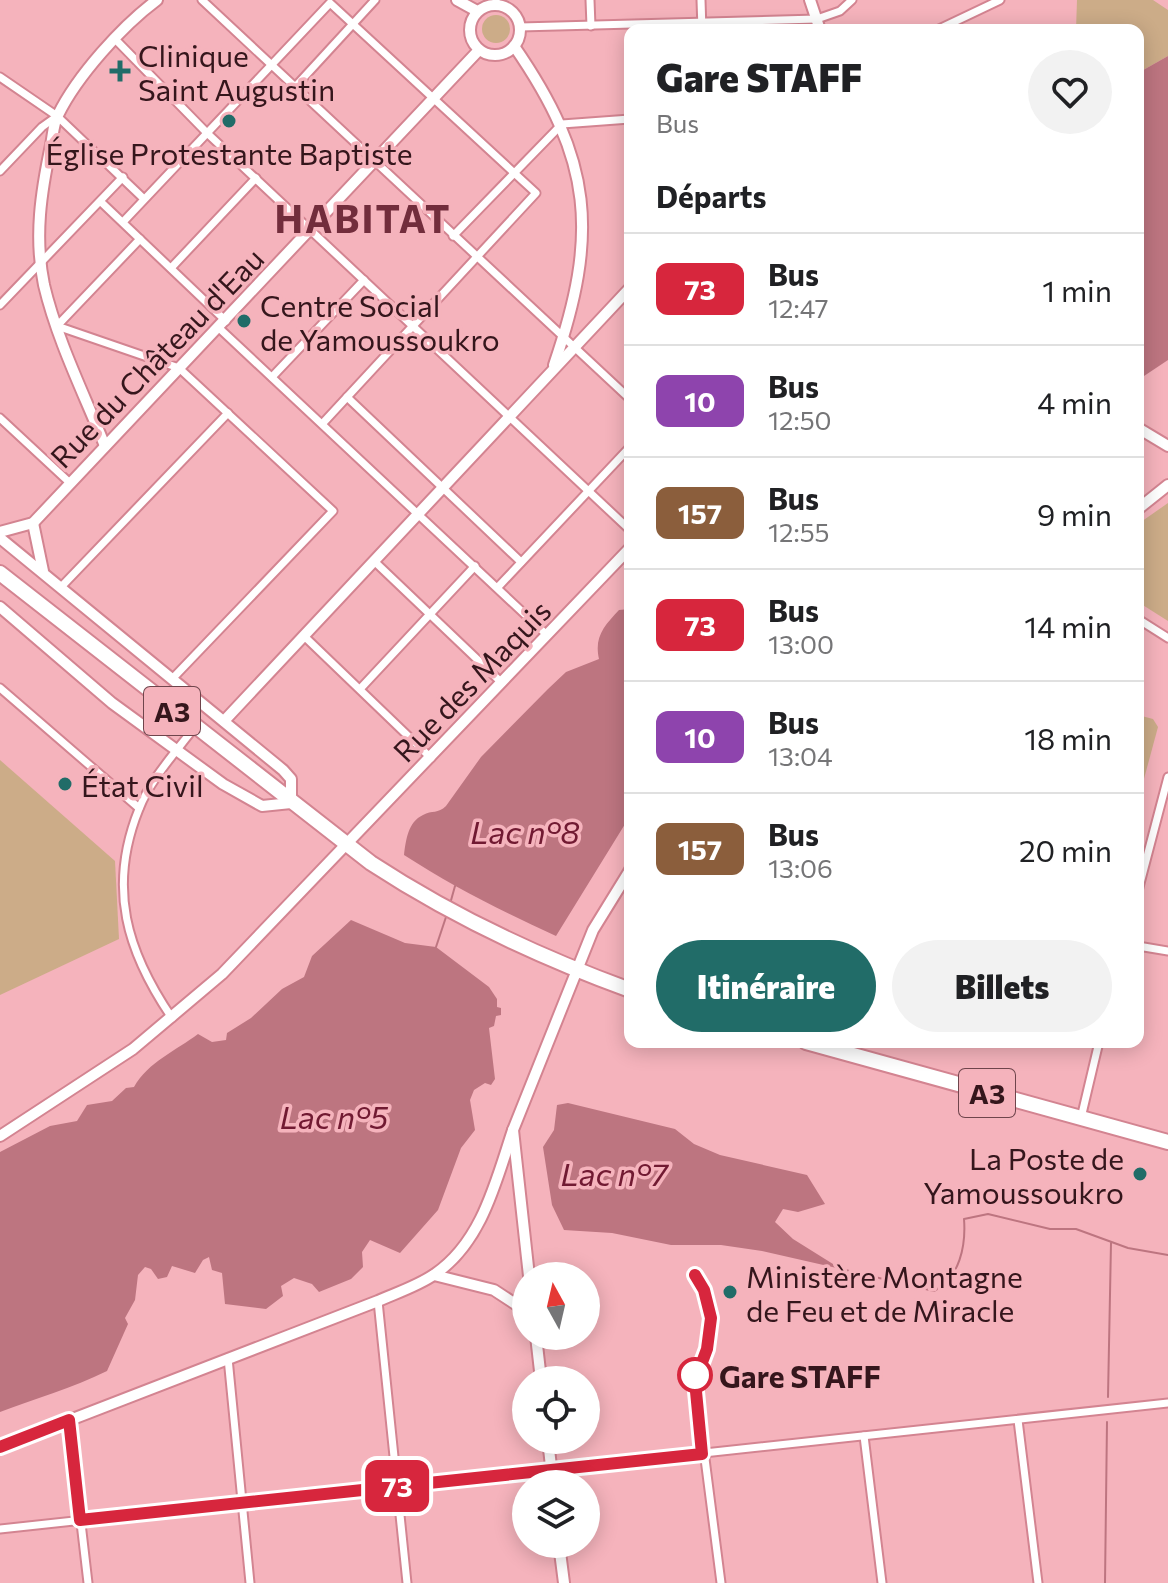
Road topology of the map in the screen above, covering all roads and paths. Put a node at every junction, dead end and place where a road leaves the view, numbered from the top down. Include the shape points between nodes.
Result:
1 (154, 0) edge
2 (202, 0) edge
3 (375, 0) edge
4 (457, 0) edge
5 (590, 0) edge
6 (701, 0) edge
7 (810, 0) edge
8 (852, 0) edge
9 (1000, 0) edge
10 (496, 2) edge
11 (477, 11) junction
12 (353, 24) junction
13 (702, 24) edge
14 (818, 24) edge
15 (950, 24) edge
16 (591, 26) junction
17 (624, 26) edge
18 (520, 27) junction
19 (115, 39) junction
20 (514, 46) junction
21 (479, 50) junction
22 (271, 66) junction
23 (0, 77) edge
24 (295, 87) junction
25 (432, 98) junction
26 (57, 116) junction
27 (624, 119) edge
28 (562, 124) junction
29 (207, 133) junction
30 (375, 162) junction
31 (0, 171) edge
32 (513, 173) junction
33 (123, 177) junction
34 (256, 178) junction
35 (144, 199) junction
36 (101, 202) junction
37 (123, 222) junction
38 (312, 228) junction
39 (453, 236) junction
40 (140, 239) junction
41 (477, 258) junction
42 (41, 261) junction
43 (171, 268) junction
44 (364, 280) junction
45 (624, 294) edge
46 (0, 305) edge
47 (222, 325) junction
48 (413, 325) junction
49 (57, 326) junction
50 (563, 337) junction
51 (574, 346) junction
52 (553, 367) junction
53 (179, 368) junction
54 (272, 377) junction
55 (624, 393) edge
56 (347, 397) junction
57 (228, 413) junction
58 (510, 415) junction
59 (0, 418) edge
60 (323, 423) junction
61 (1144, 432) edge
62 (105, 446) junction
63 (1168, 446) edge
64 (624, 453) edge
65 (70, 483) junction
66 (1168, 485) edge
67 (442, 489) junction
68 (588, 491) junction
69 (1144, 504) edge
70 (419, 514) junction
71 (33, 523) junction
72 (624, 524) edge
73 (0, 532) edge
74 (0, 538) edge
75 (624, 554) edge
76 (374, 561) junction
77 (521, 562) junction
78 (475, 566) junction
79 (44, 572) junction
80 (0, 573) edge
81 (62, 586) junction
82 (498, 587) junction
83 (0, 607) edge
84 (430, 614) junction
85 (1144, 623) edge
86 (547, 635) junction
87 (304, 636) junction
88 (1168, 638) edge
89 (173, 678) junction
90 (502, 683) junction
91 (0, 688) edge
92 (360, 689) junction
93 (224, 721) junction
94 (194, 728) junction
95 (177, 751) junction
96 (431, 758) junction
97 (1168, 777) edge
98 (291, 803) junction
99 (139, 808) junction
100 (347, 846) junction
101 (1144, 868) edge
102 (624, 880) edge
103 (1144, 947) edge
104 (1168, 951) edge
105 (575, 970) junction
106 (624, 988) edge
107 (172, 1018) junction
108 (828, 1048) edge
109 (1098, 1048) edge
110 (1081, 1118) junction
111 (513, 1130) junction
112 (0, 1136) edge
113 (1168, 1142) edge
114 (527, 1262) edge
115 (434, 1275) junction
116 (695, 1275) dead end
117 (378, 1301) junction
118 (512, 1302) edge
119 (228, 1358) junction
120 (1168, 1403) edge
121 (69, 1420) junction
122 (1018, 1420) junction
123 (864, 1436) junction
124 (0, 1447) edge
125 (549, 1454) edge
126 (702, 1454) junction
127 (551, 1470) joint
128 (512, 1474) edge
129 (397, 1486) junction
130 (242, 1503) junction
131 (80, 1520) junction
132 (0, 1529) edge
133 (561, 1558) edge
134 (88, 1583) edge
135 (250, 1583) edge
136 (407, 1583) edge
137 (564, 1583) edge
138 (721, 1583) edge
139 (882, 1583) edge
140 (1038, 1583) edge

1 - 19 street
2 - 22 street
3 - 12 street
4 - 11 street
5 - 16 street
6 - 13 street
7 - 14 street
8 - 14 street
9 - 15 street
10 - 11 street
10 - 18 street via 513,11
11 - 21 street via 469,27
12 - 22 street via 335,4 328,4
12 - 24 street
12 - 25 street
16 - 17 street
16 - 18 street
18 - 20 street
19 - 26 street
19 - 29 street
20 - 21 street via 497,55
20 - 28 street
21 - 25 street, Rue du Château d'Eau
22 - 24 street
22 - 29 street
23 - 26 street
24 - 30 street
25 - 30 street, Rue du Château d'Eau
25 - 32 street
26 - 31 street
26 - 33 street
26 - 42 street via 41,196
27 - 28 street
28 - 32 street
28 - 50 street via 579,185 584,236
29 - 34 street
29 - 35 street
30 - 38 street, Rue du Château d'Eau
30 - 39 street
32 - 39 street
32 - 41 street via 536,193
33 - 35 street
33 - 36 street
34 - 38 street
34 - 43 street
35 - 37 street
36 - 37 street
36 - 42 street
37 - 40 street
38 - 44 street
38 - 47 street, Rue du Château d'Eau
39 - 41 street
40 - 43 street
40 - 49 street
41 - 48 street
41 - 50 street
42 - 46 street
42 - 49 street
43 - 47 street
44 - 48 street
44 - 54 street
45 - 51 street
47 - 53 street, Rue du Château d'Eau
47 - 54 street
48 - 56 street
48 - 58 street
49 - 53 street
49 - 62 street
50 - 51 street
50 - 52 street
51 - 52 street
51 - 55 street
52 - 58 street
53 - 57 street
53 - 62 street, Rue du Château d'Eau
54 - 60 street
56 - 60 street
56 - 67 street
57 - 81 street
57 - 89 street via 333,511
58 - 67 street
58 - 68 street
59 - 65 street
60 - 70 street
61 - 63 street
62 - 65 street, Rue du Château d'Eau
64 - 68 street
65 - 71 street, Rue du Château d'Eau
66 - 69 street
67 - 70 street
67 - 77 street
68 - 72 street
68 - 77 street
70 - 76 street
70 - 78 street
71 - 73 street
71 - 79 street
74 - 79 street
75 - 86 street, Rue des Maquis
76 - 84 street
76 - 87 street
77 - 82 street
78 - 82 street
78 - 84 street
79 - 81 street
80 - 94 highway, A3
81 - 89 street
82 - 86 street
83 - 95 street
84 - 90 street
84 - 92 street
85 - 88 street
86 - 90 street, Rue des Maquis
87 - 92 street
87 - 93 street
89 - 93 street
90 - 96 street, Rue des Maquis
91 - 99 street
92 - 96 street
93 - 98 street via 288,774
94 - 95 street
94 - 98 highway, A3
95 - 98 street via 253,803
95 - 99 street
96 - 100 street, Rue des Maquis
97 - 101 street
98 - 100 highway, A3
99 - 107 street via 127,858 127,920 145,978
100 - 105 highway, A3 via 428,898
100 - 107 street, Rue des Maquis
102 - 105 street
103 - 104 street
105 - 106 highway, A3
105 - 111 street
107 - 112 street, Rue des Maquis via 95,1076
108 - 110 highway, A3
109 - 110 street
110 - 113 highway, A3
111 - 114 street
111 - 115 street via 476,1228
115 - 117 street
115 - 118 street via 494,1290
116 - 126 street via 711,1318 695,1381
117 - 119 street
117 - 129 street
119 - 121 street
119 - 130 street
120 - 122 street
121 - 124 street
121 - 131 street
122 - 123 street
122 - 140 street
123 - 126 street
123 - 139 street
125 - 127 street
126 - 127 street
126 - 138 street
128 - 129 street
129 - 130 street
129 - 136 street
130 - 131 street
130 - 135 street
131 - 132 street
131 - 134 street
133 - 137 street

